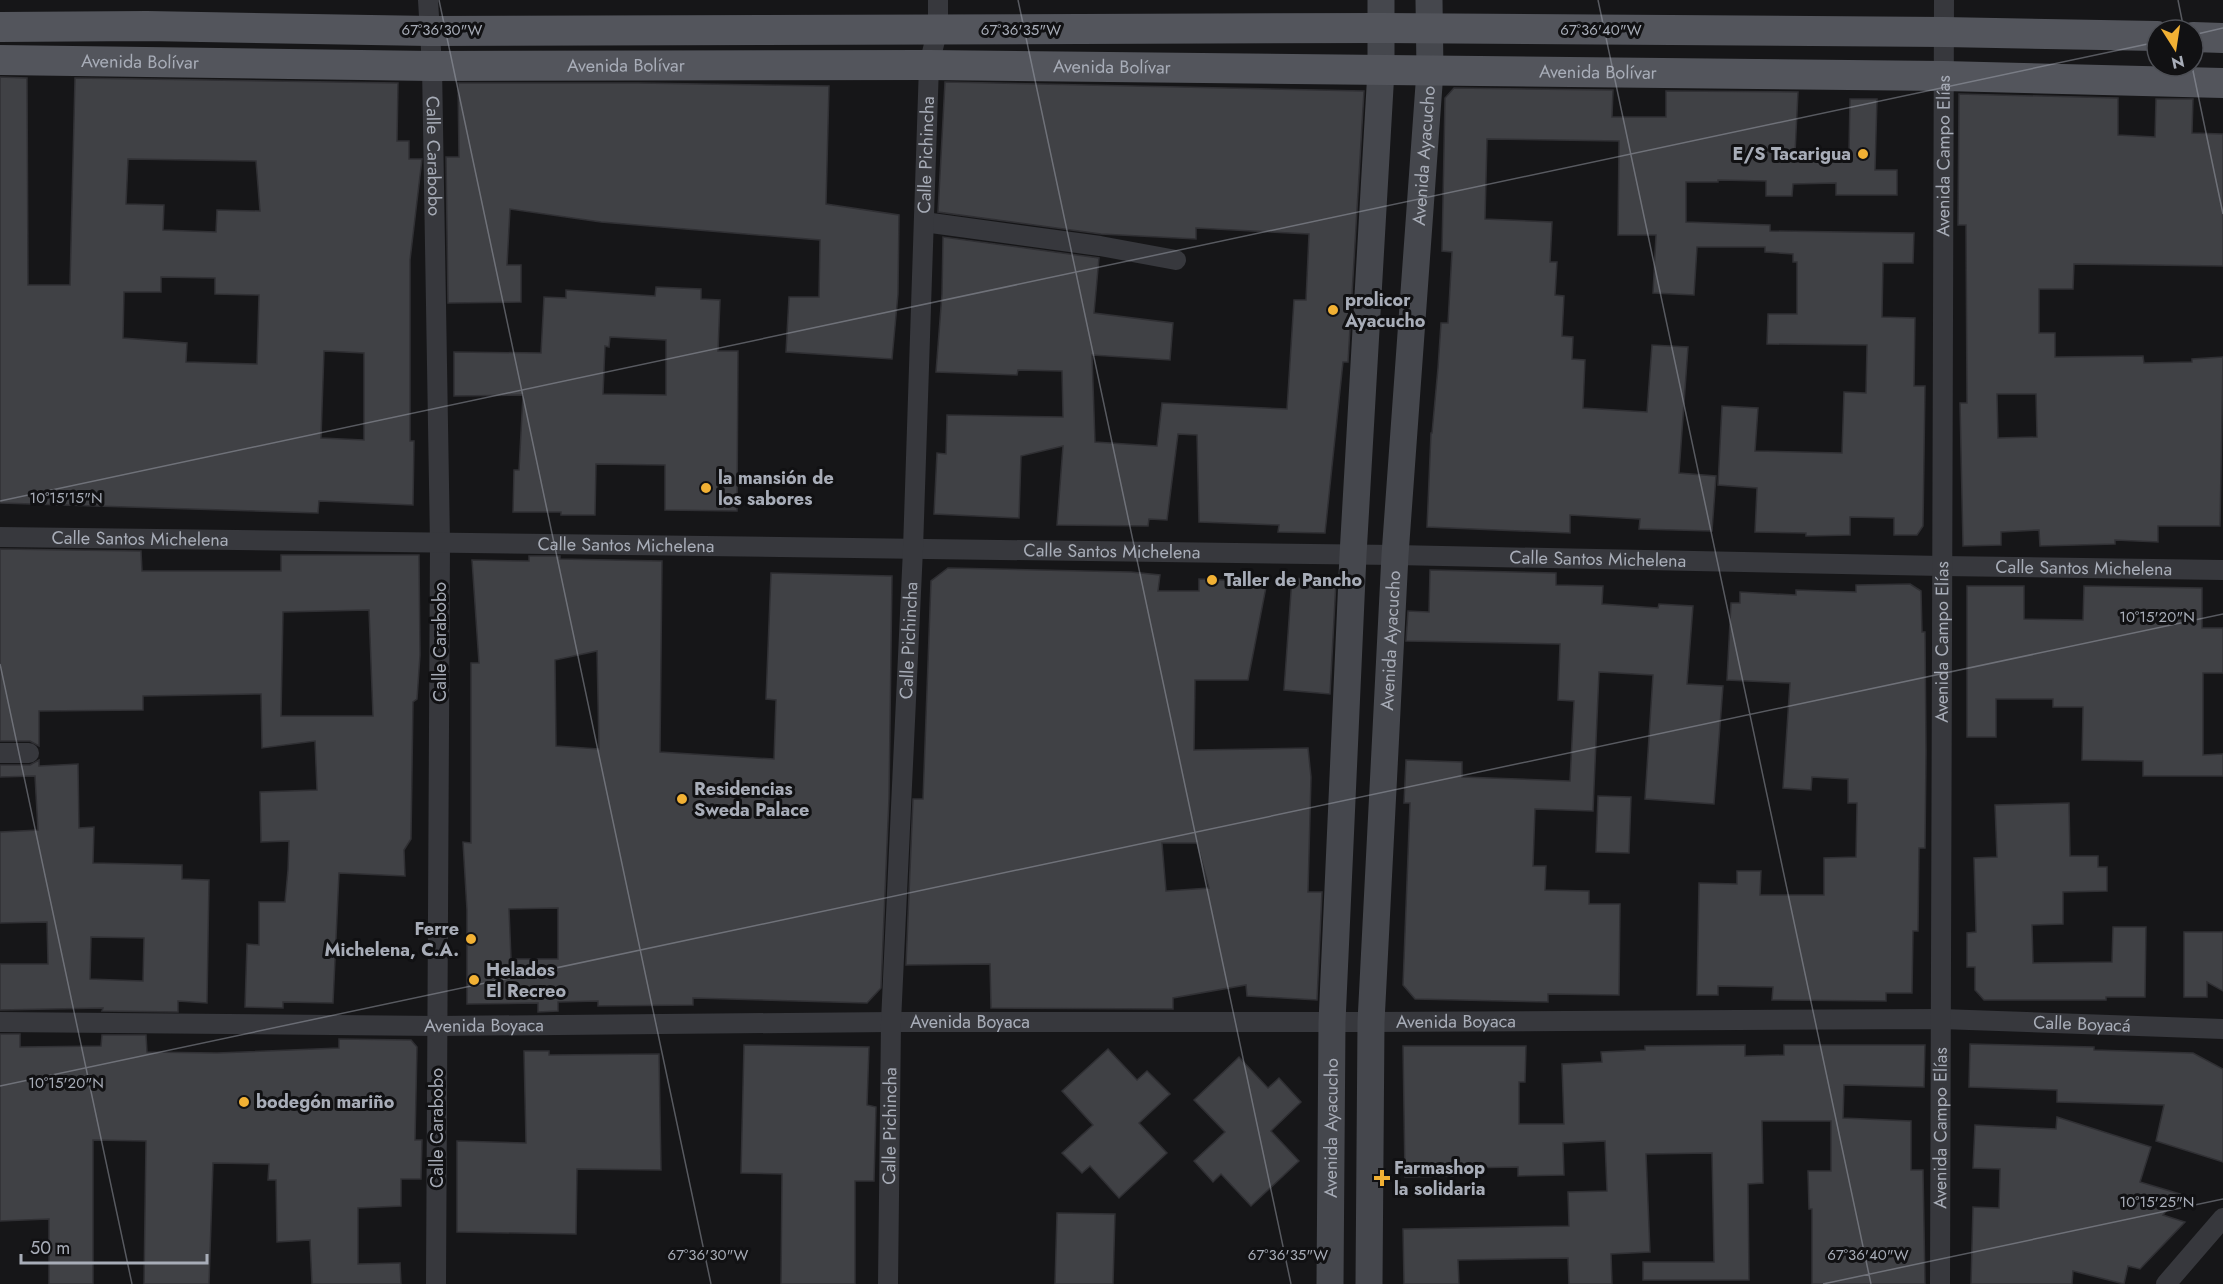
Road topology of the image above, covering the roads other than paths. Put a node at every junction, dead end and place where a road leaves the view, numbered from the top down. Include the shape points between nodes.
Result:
1 (428, 0) edge
2 (1430, 0) edge
3 (1944, 0) edge
4 (938, 14) edge
5 (1381, 14) edge
6 (0, 27) edge
7 (1430, 29) junction
8 (429, 31) junction
9 (1944, 32) junction
10 (2145, 36) edge
11 (2205, 37) edge
12 (2223, 38) edge
13 (0, 60) edge
14 (929, 65) junction
15 (432, 66) junction
16 (1381, 70) junction
17 (1430, 71) junction
18 (1944, 76) junction
19 (2223, 82) edge
20 (924, 222) junction
21 (1176, 260) dead end
22 (0, 537) edge
23 (440, 544) junction
24 (913, 549) junction
25 (1353, 555) junction
26 (1395, 555) junction
27 (1942, 567) junction
28 (2223, 570) edge
29 (0, 753) edge
30 (29, 753) dead end
31 (1941, 1019) junction
32 (0, 1022) edge
33 (891, 1022) junction
34 (1332, 1022) junction
35 (1371, 1022) junction
36 (438, 1026) junction
37 (2223, 1029) edge
38 (2223, 1218) edge
39 (436, 1284) edge
40 (888, 1284) edge
41 (1330, 1284) edge
42 (1369, 1284) edge
43 (1940, 1284) edge
44 (2166, 1284) edge

1 - 8 street, Calle Carabobo
2 - 7 street, Avenida Ayacucho
3 - 9 street, Avenida Campo Elías
4 - 5 main road, Avenida Bolívar
4 - 8 main road, Avenida Bolívar
4 - 14 street, Calle Pichincha
5 - 7 main road, Avenida Bolívar
5 - 16 street, Avenida Ayacucho
6 - 8 main road, Avenida Bolívar
7 - 9 main road, Avenida Bolívar
7 - 17 street, Avenida Ayacucho
8 - 15 street, Calle Carabobo
9 - 10 main road, Avenida Bolívar
9 - 18 street, Avenida Campo Elías
11 - 12 main road
13 - 15 main road, Avenida Bolívar
14 - 15 main road, Avenida Bolívar
14 - 16 main road, Avenida Bolívar
14 - 20 street, Calle Pichincha
15 - 23 street, Calle Carabobo
16 - 17 main road, Avenida Bolívar
16 - 25 street, Avenida Ayacucho
17 - 18 main road, Avenida Bolívar
17 - 26 street, Avenida Ayacucho
18 - 19 main road, Avenida Bolívar
18 - 27 street, Avenida Campo Elías
20 - 21 street
20 - 24 street, Calle Pichincha
22 - 23 street, Calle Santos Michelena
23 - 24 street, Calle Santos Michelena
23 - 36 street, Calle Carabobo
24 - 25 street, Calle Santos Michelena
24 - 33 street, Calle Pichincha
25 - 26 street, Calle Santos Michelena
25 - 34 street, Avenida Ayacucho
26 - 27 street, Calle Santos Michelena
26 - 35 street, Avenida Ayacucho
27 - 28 street, Calle Santos Michelena
27 - 31 street, Avenida Campo Elías
29 - 30 street
31 - 35 street, Avenida Boyaca
31 - 37 street, Calle Boyacá
31 - 43 street, Avenida Campo Elías
32 - 36 street, Avenida Boyaca
33 - 34 street, Avenida Boyaca
33 - 36 street, Avenida Boyaca
33 - 40 street, Calle Pichincha
34 - 35 street, Avenida Boyaca
34 - 41 street, Avenida Ayacucho
35 - 42 street, Avenida Ayacucho
36 - 39 street, Calle Carabobo
38 - 44 street

